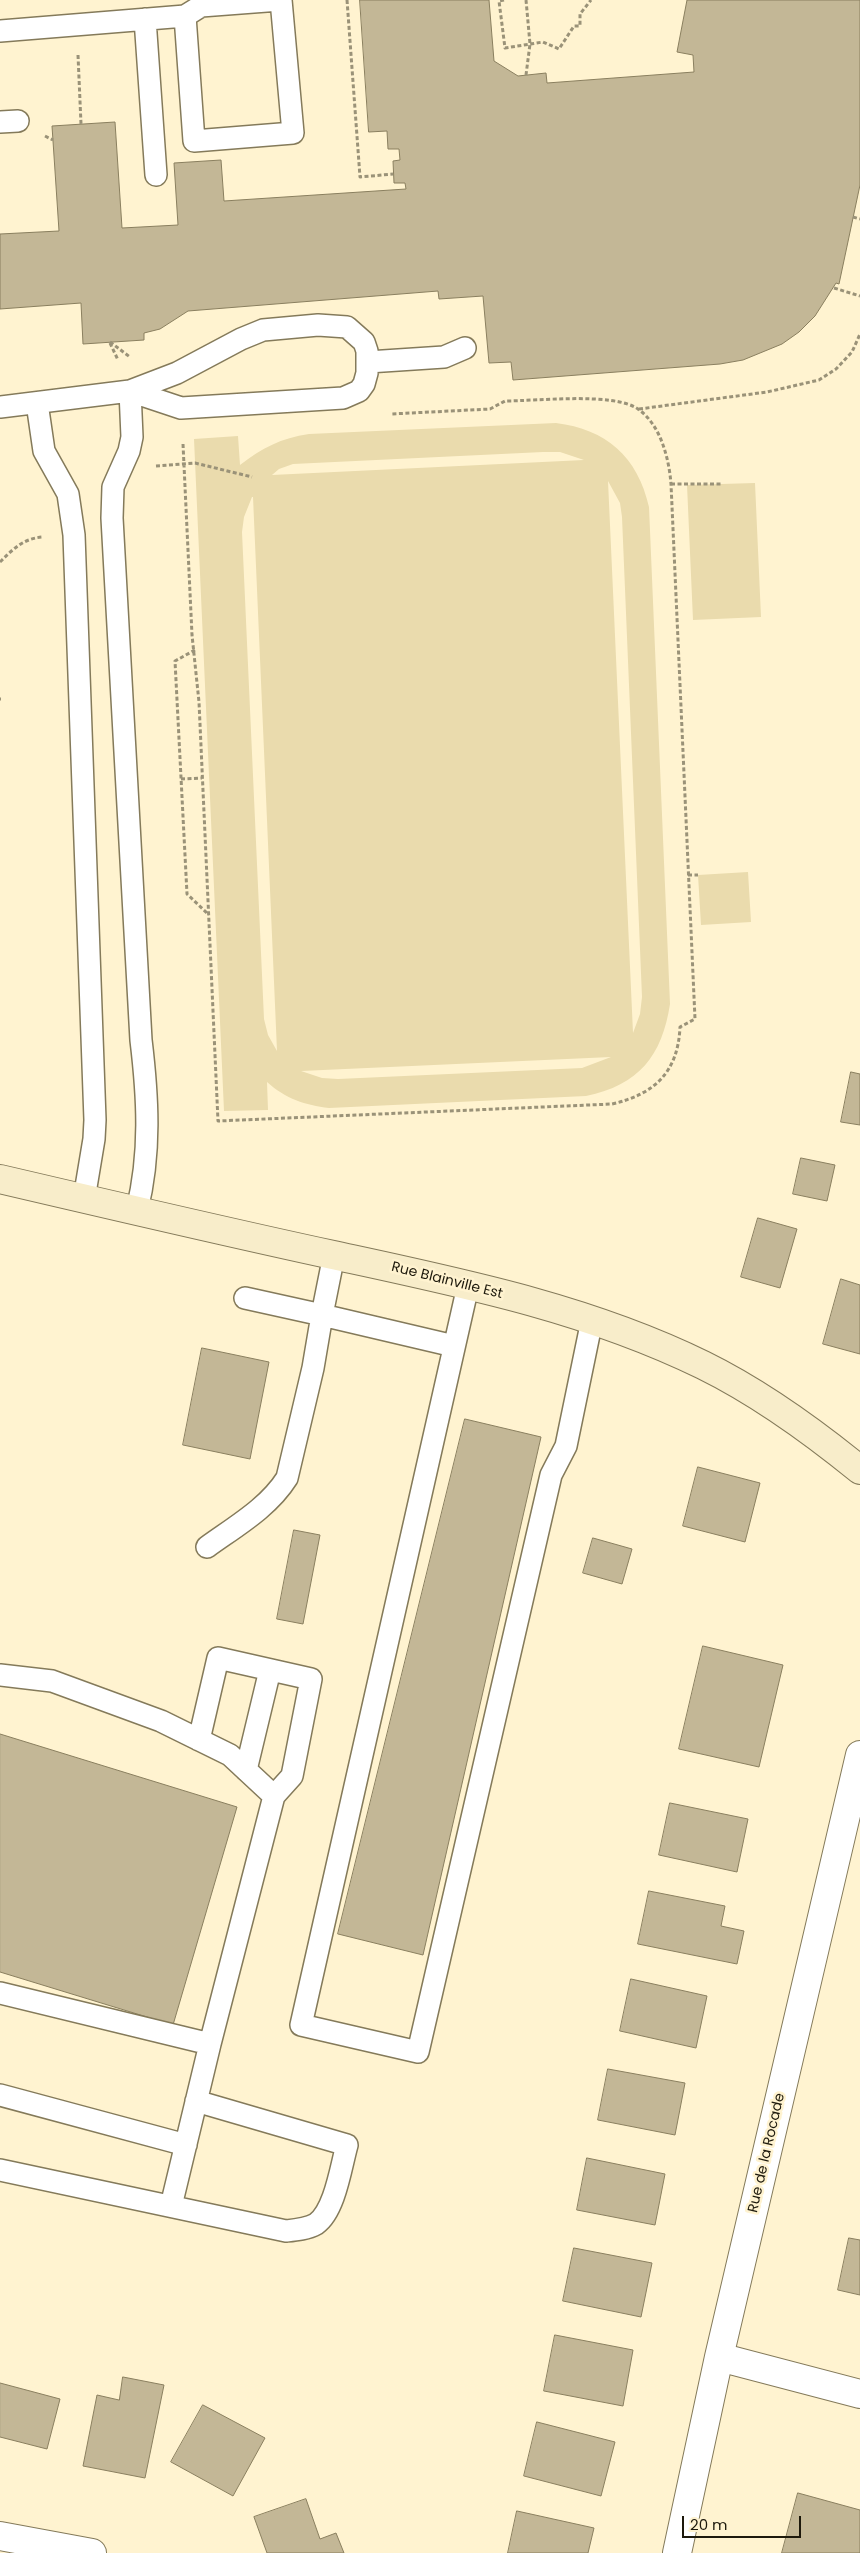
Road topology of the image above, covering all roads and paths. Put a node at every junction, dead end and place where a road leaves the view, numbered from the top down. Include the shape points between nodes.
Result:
1 (281, 0) edge
2 (347, 0) edge
3 (504, 0) edge
4 (526, 0) edge
5 (590, 0) edge
6 (184, 16) junction
7 (145, 20) junction
8 (0, 31) edge
9 (530, 44) junction
10 (79, 75) dead end
11 (526, 75) dead end
12 (81, 124) dead end
13 (393, 174) dead end
14 (156, 175) dead end
15 (853, 217) dead end
16 (860, 219) edge
17 (834, 288) dead end
18 (860, 296) edge
19 (860, 334) edge
20 (465, 348) dead end
21 (368, 362) junction
22 (130, 390) junction
23 (37, 403) junction
24 (0, 407) edge
25 (638, 409) junction
26 (391, 414) dead end
27 (183, 444) dead end
28 (184, 464) junction
29 (148, 467) dead end
30 (252, 476) dead end
31 (671, 484) junction
32 (722, 484) dead end
33 (30, 537) dead end
34 (0, 562) edge
35 (195, 650) junction
36 (202, 778) junction
37 (181, 779) junction
38 (688, 875) junction
39 (698, 875) dead end
40 (209, 916) junction
41 (0, 1179) edge
42 (84, 1199) junction
43 (137, 1210) junction
44 (334, 1255) junction
45 (468, 1286) junction
46 (245, 1298) dead end
47 (322, 1315) junction
48 (592, 1320) junction
49 (454, 1346) junction
50 (860, 1470) edge
51 (207, 1547) dead end
52 (270, 1670) junction
53 (0, 1674) edge
54 (200, 1740) junction
55 (860, 1755) edge
56 (246, 1770) junction
57 (274, 1796) junction
58 (0, 1993) edge
59 (210, 2044) junction
60 (0, 2095) edge
61 (196, 2101) junction
62 (186, 2145) junction
63 (0, 2170) edge
64 (171, 2206) junction
65 (719, 2357) junction
66 (860, 2394) edge
67 (0, 2536) edge
68 (92, 2553) edge
69 (677, 2553) edge

1 - 6 lane via 201,6
1 - 6 lane via 293,133 194,141
2 - 13 path via 360,177
3 - 9 path via 499,0 505,48
4 - 9 path
5 - 9 path via 580,14 580,26 574,26 558,50 543,42
6 - 7 lane
7 - 8 lane
7 - 14 lane
9 - 11 path
10 - 12 path
15 - 16 path
17 - 18 path
19 - 25 path via 852,352 836,369 818,380 767,392
20 - 21 lane via 444,357
21 - 22 lane via 364,384 359,391 343,398 181,408
21 - 22 lane via 364,342 347,327 273,328 241,339 190,367
22 - 23 lane
22 - 43 lane via 132,437 113,486 112,518 140,1030 147,1088 146,1164
23 - 24 lane
23 - 42 lane via 44,451 68,494 73,517 95,1120
25 - 26 path via 613,400 505,401 490,409
25 - 31 path via 653,425 663,446 670,467
27 - 28 path
28 - 29 path
28 - 30 path via 195,463
28 - 35 path
31 - 32 path
31 - 38 path
33 - 34 path
35 - 36 path
35 - 37 path via 175,661
36 - 37 path
36 - 40 path
37 - 40 path via 187,894
38 - 39 path
38 - 40 path via 695,1019 680,1027 676,1055 663,1078 643,1093 612,1104 218,1121
41 - 42 street, Rue Blainville Est
42 - 43 street, Rue Blainville Est
43 - 44 street, Rue Blainville Est
44 - 45 street, Rue Blainville Est
44 - 47 lane
45 - 48 street, Rue Blainville Est
45 - 49 lane
46 - 47 lane
47 - 49 lane
47 - 51 lane via 287,1478 266,1504
48 - 49 lane via 566,1446 551,1475 418,2052 301,2025
48 - 50 street, Rue Blainville Est via 702,1364 737,1383 802,1424
52 - 54 lane via 218,1658
52 - 56 lane
52 - 57 lane via 311,1679 292,1776
53 - 54 lane via 52,1681 161,1721
54 - 56 lane via 230,1755
55 - 65 street, Rue de la Rocade
56 - 57 lane
57 - 59 lane
58 - 59 lane
59 - 61 lane
60 - 62 lane
61 - 62 lane
61 - 64 lane via 347,2145 326,2213 317,2223 302,2230 286,2231
62 - 64 lane
63 - 64 lane
65 - 66 street
65 - 69 street, Rue de la Rocade
67 - 68 street

